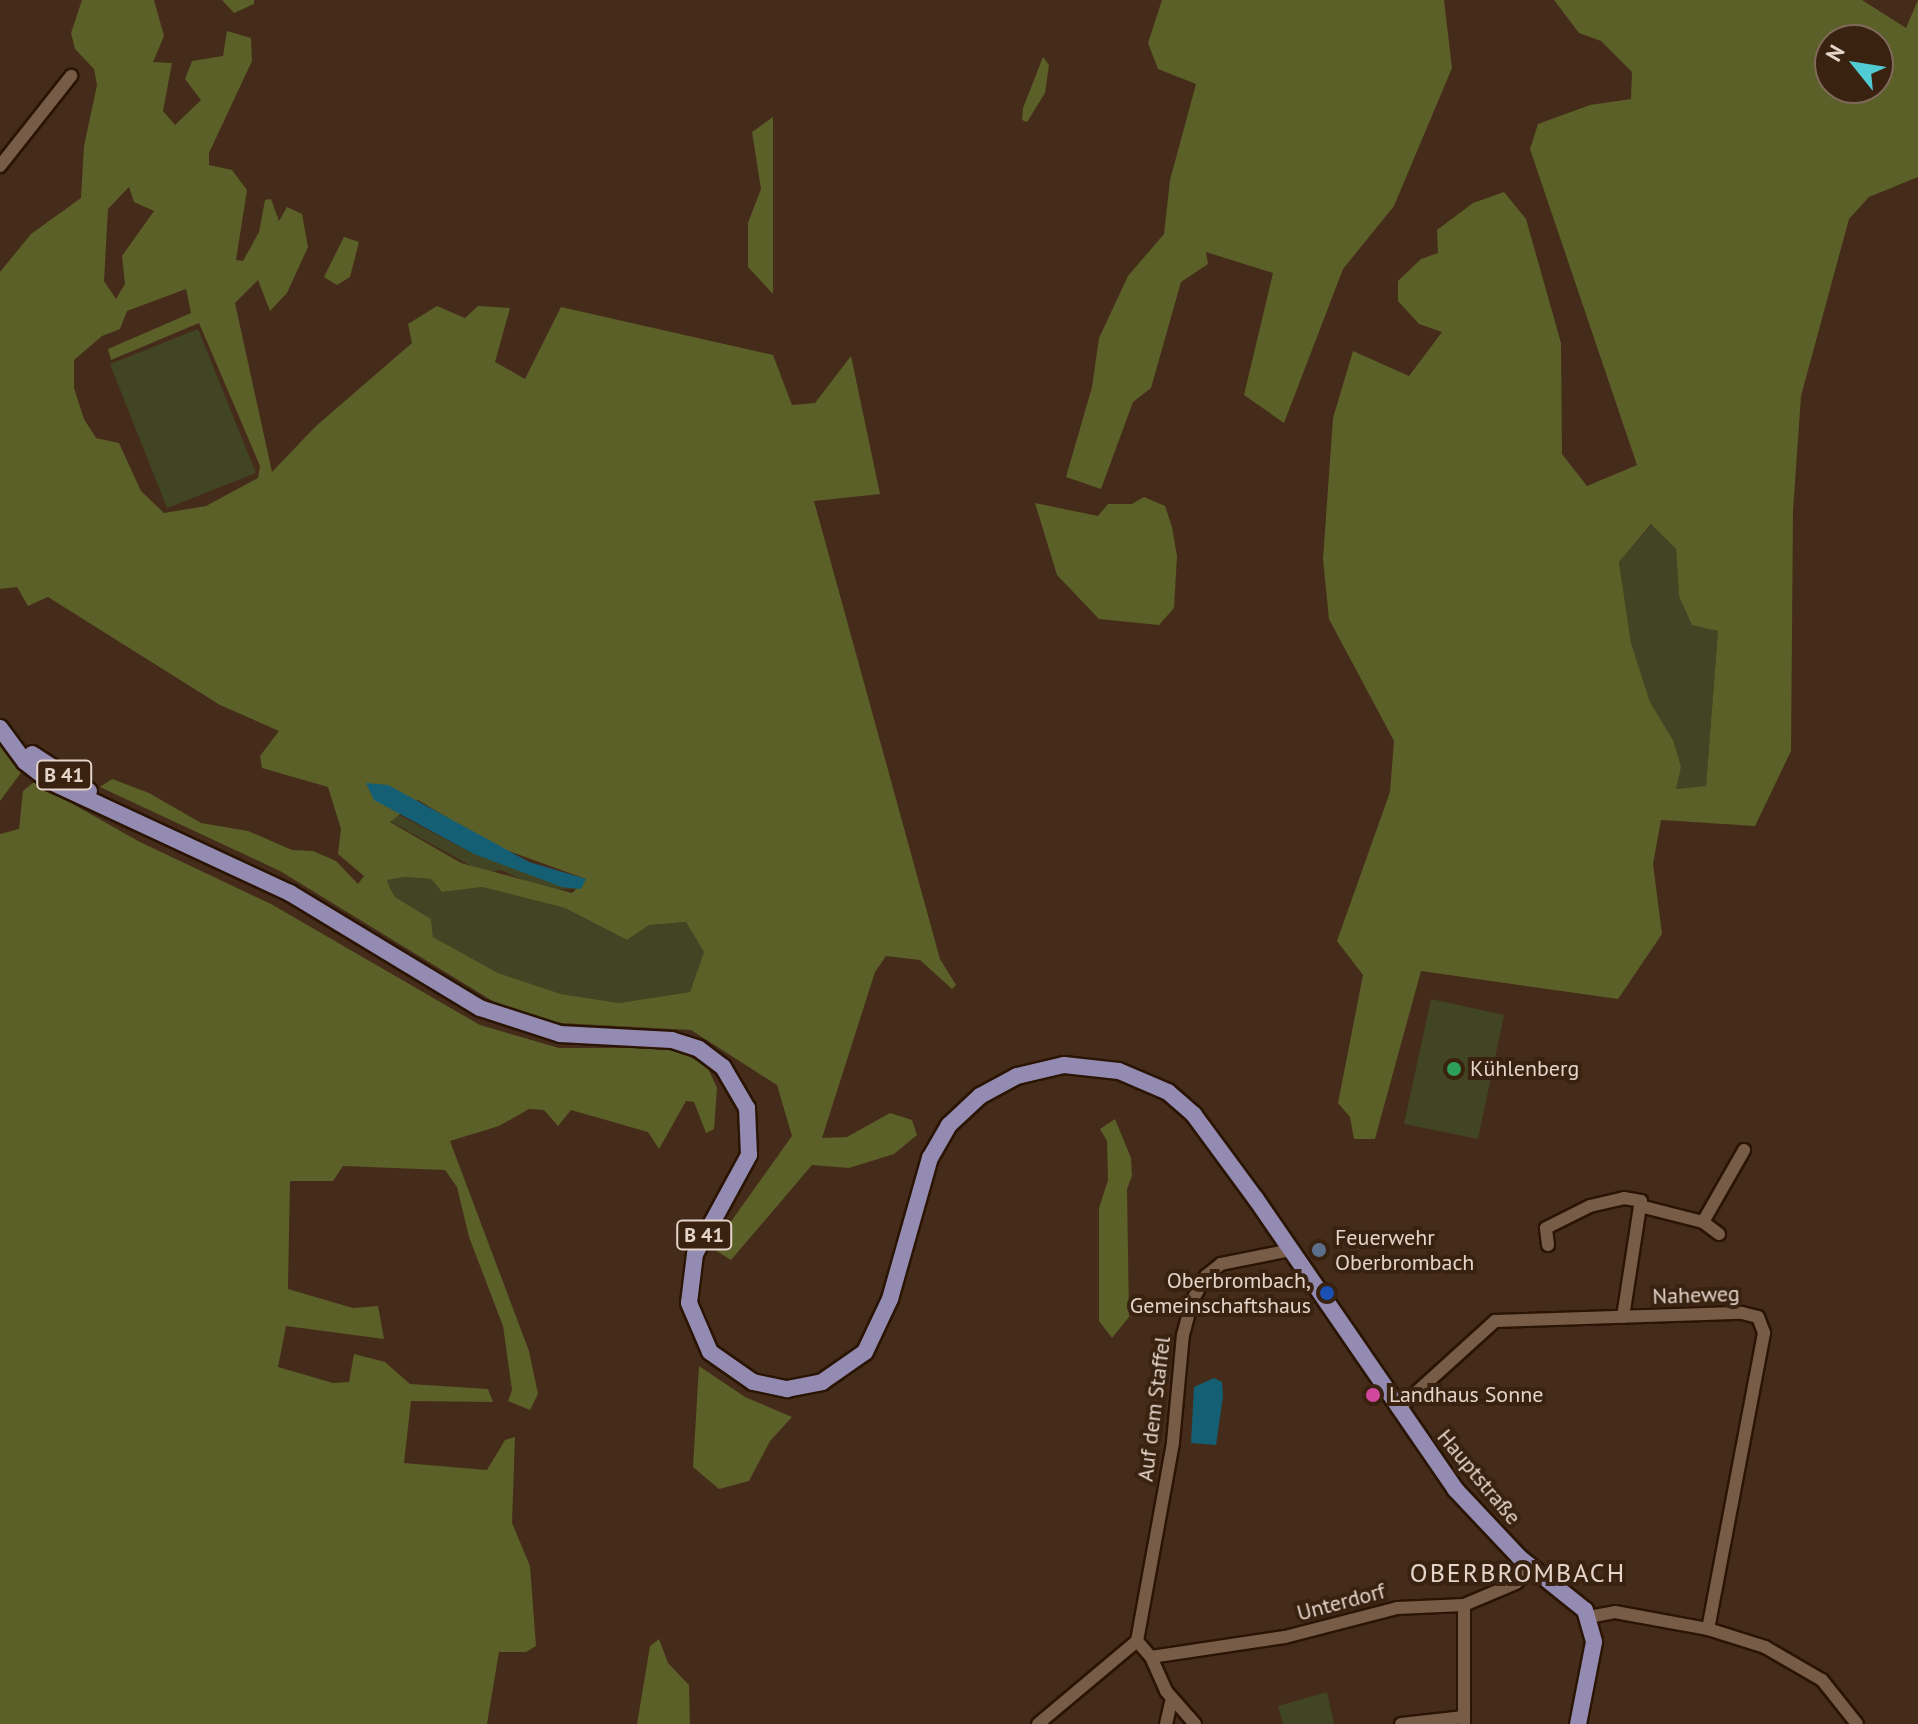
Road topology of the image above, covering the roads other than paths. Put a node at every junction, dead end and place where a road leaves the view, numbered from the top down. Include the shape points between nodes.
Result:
1 (71, 76) dead end
2 (0, 166) edge
3 (0, 718) edge
4 (0, 728) edge
5 (138, 823) junction
6 (1744, 1150) dead end
7 (1640, 1206) junction
8 (1703, 1222) junction
9 (1719, 1234) dead end
10 (1548, 1245) dead end
11 (1291, 1250) junction
12 (1623, 1317) junction
13 (1398, 1409) junction
14 (1532, 1569) junction
15 (1464, 1605) junction
16 (1589, 1617) junction
17 (1708, 1629) junction
18 (1137, 1641) junction
19 (1151, 1657) junction
20 (1172, 1699) junction
21 (1464, 1721) edge
22 (1038, 1724) edge
23 (1166, 1724) edge
24 (1195, 1724) edge
25 (1401, 1724) edge
26 (1578, 1724) edge
27 (1857, 1724) edge

1 - 2 street
3 - 5 main road, B 41 via 39,760
4 - 5 main road, B 41 via 35,771 89,803
5 - 11 main road, Hauptstraße / B 41 via 290,893 500,1017 560,1034 672,1040 699,1049 723,1067 747,1108 749,1155 695,1254 689,1303 710,1352 737,1375 770,1387 822,1382 865,1352 890,1299 930,1158 964,1109 1002,1082 1033,1070 1080,1065 1134,1076 1183,1104
6 - 8 street
7 - 8 street
7 - 10 street via 1641,1201 1624,1198 1590,1206 1546,1228
7 - 12 street
8 - 9 street
11 - 13 main road, Hauptstraße / B 41
11 - 18 street, Auf dem Staffel via 1221,1264 1206,1276 1192,1301
12 - 13 street, Naheweg via 1495,1321
12 - 17 street, Naheweg via 1750,1313 1764,1325
13 - 14 main road, Hauptstraße / B 41 via 1455,1489
14 - 15 street, Unterdorf via 1516,1583
14 - 16 main road, Hauptstraße / B 41 via 1574,1597
15 - 19 street, Unterdorf via 1397,1608 1276,1639
15 - 21 street
16 - 17 street via 1615,1612
16 - 26 main road via 1594,1642
17 - 27 street via 1795,1661 1832,1690
18 - 19 street
18 - 22 street
19 - 20 street
20 - 23 street
20 - 24 street
21 - 25 street

